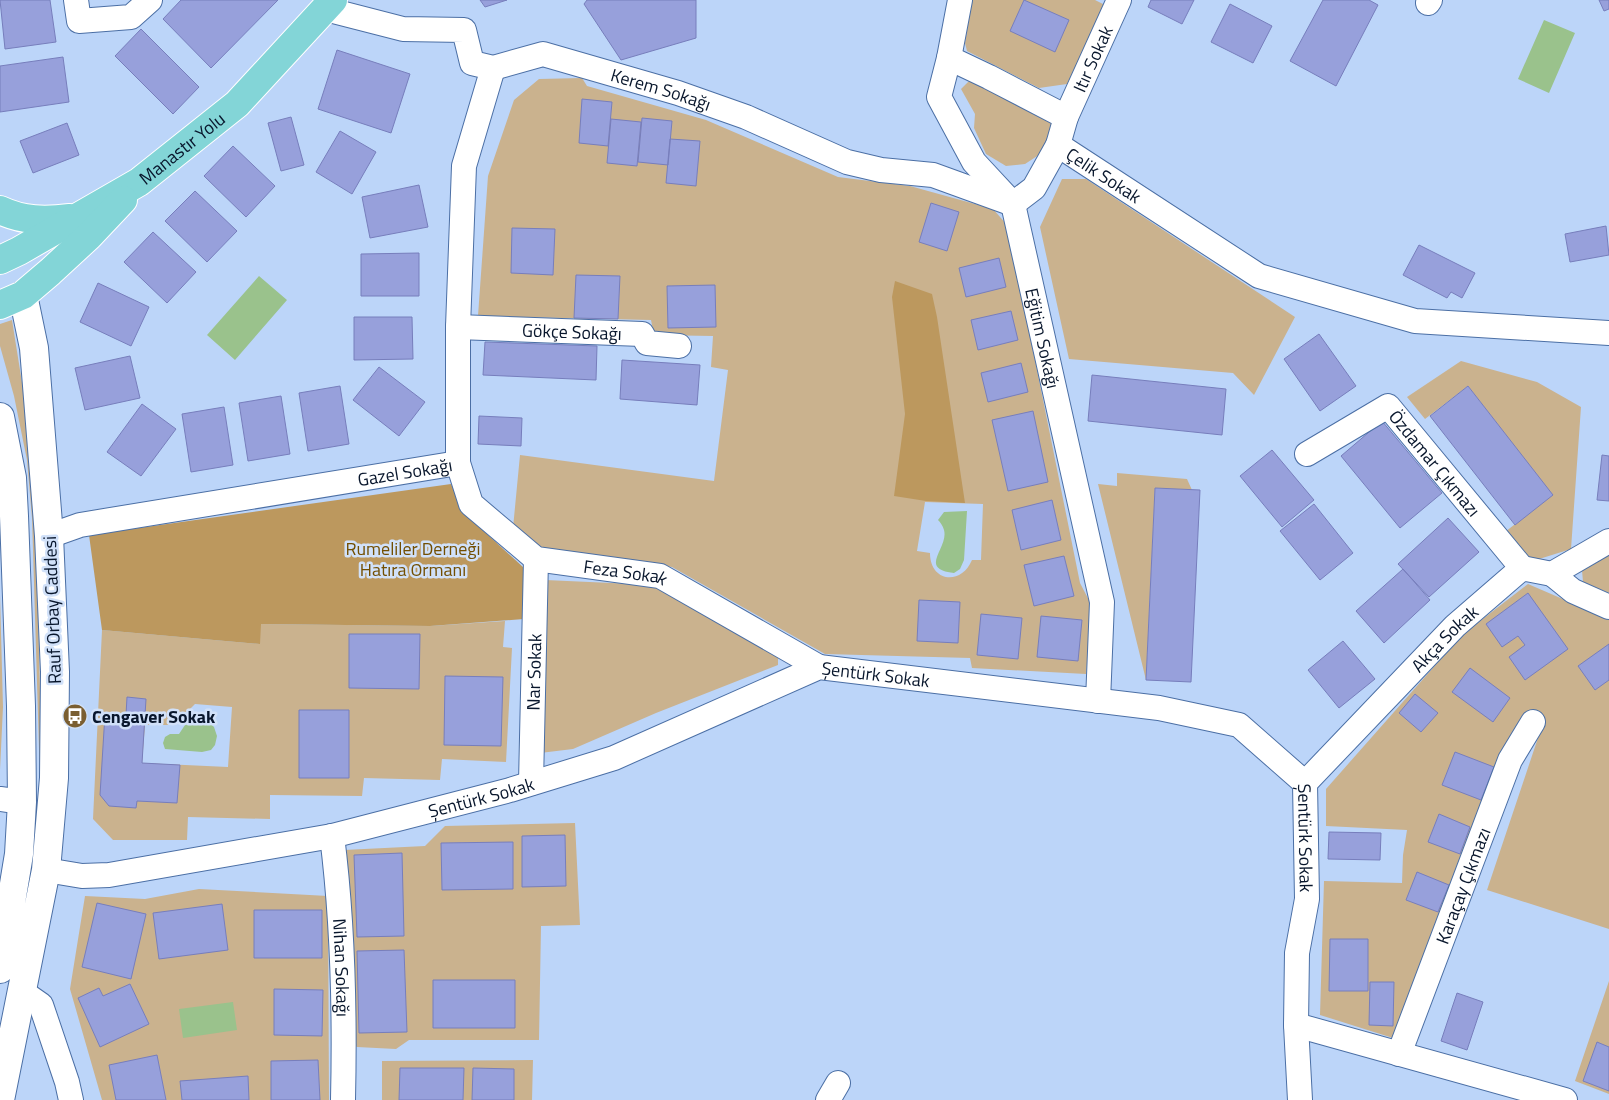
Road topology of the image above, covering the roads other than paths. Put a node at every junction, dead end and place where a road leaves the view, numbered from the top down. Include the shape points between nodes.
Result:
1 (76, 0) edge
2 (150, 0) edge
3 (960, 0) edge
4 (1119, 0) edge
5 (329, 4) edge
6 (949, 58) junction
7 (493, 68) junction
8 (1066, 117) junction
9 (1058, 145) junction
10 (1013, 204) junction
11 (0, 210) edge
12 (82, 227) junction
13 (2, 253) edge
14 (11, 300) edge
15 (458, 327) junction
16 (1609, 333) edge
17 (679, 346) dead end
18 (34, 348) junction
19 (0, 417) edge
20 (1307, 454) dead end
21 (458, 463) junction
22 (49, 536) junction
23 (1609, 541) edge
24 (536, 559) junction
25 (1522, 568) junction
26 (1552, 574) junction
27 (1609, 607) edge
28 (819, 667) junction
29 (1098, 701) junction
30 (1533, 722) dead end
31 (1304, 783) junction
32 (531, 784) junction
33 (11, 801) edge
34 (332, 836) junction
35 (46, 870) junction
36 (0, 968) edge
37 (21, 991) junction
38 (1296, 1025) junction
39 (1399, 1054) junction
40 (0, 1100) edge
41 (71, 1100) edge
42 (343, 1100) edge
43 (1300, 1100) edge
44 (1565, 1100) edge

1 - 2 street via 79,21 131,17
3 - 6 street
4 - 8 street, Itır Sokak
5 - 7 street via 402,29 464,30 472,63
5 - 12 main road, Manastır Yolu via 238,104
6 - 8 street
6 - 10 street via 938,97 974,162
7 - 10 street, Kerem Sokağı via 543,54 687,96 846,162 882,170 933,175
7 - 15 street, Gazel Sokağı via 464,166
8 - 9 street, Çelik Sokak
9 - 10 street via 1034,188
9 - 16 street, Çelik Sokak via 1259,276 1415,321
10 - 29 street, Eğitim Sokağı via 1102,602
11 - 12 main road via 16,217
12 - 13 main road, Manastır Yolu
12 - 14 main road
12 - 18 street via 36,317
13 - 14 main road, Rauf Orbay Caddesi
14 - 18 street, Rauf Orbay Caddesi
15 - 17 street, Gökçe Sokağı via 642,334 647,343
15 - 21 street, Gazel Sokağı
18 - 22 street, Rauf Orbay Caddesi
19 - 33 street, Rauf Orbay Caddesi via 12,478 21,706
20 - 25 street, Özdamar Çıkmazı via 1388,406
21 - 22 street, Gazel Sokağı via 80,525
21 - 24 street via 470,504
22 - 35 street, Rauf Orbay Caddesi via 55,672 54,778
23 - 26 street
24 - 28 street, Feza Sokak via 660,576
24 - 32 street, Nar Sokak
25 - 26 street
25 - 31 street, Akça Sokak via 1455,626
26 - 27 street via 1573,591
28 - 29 street, Şentürk Sokak
28 - 32 street, Şentürk Sokak via 614,758
29 - 31 street, Şentürk Sokak via 1159,708 1239,725
30 - 39 street, Karaçay Çıkmazı via 1510,760
31 - 38 street, Şentürk Sokak via 1307,899 1297,953
32 - 34 street, Şentürk Sokak
33 - 36 street, Rauf Orbay Caddesi via 19,854
34 - 35 street, Şentürk Sokak via 109,875 82,876
34 - 42 street, Nihan Sokağı via 338,890
35 - 37 street, Rauf Orbay Caddesi
37 - 40 street, Rauf Orbay Caddesi
37 - 41 street via 41,1005
38 - 39 street
38 - 43 street, Şentürk Sokak
39 - 44 street

